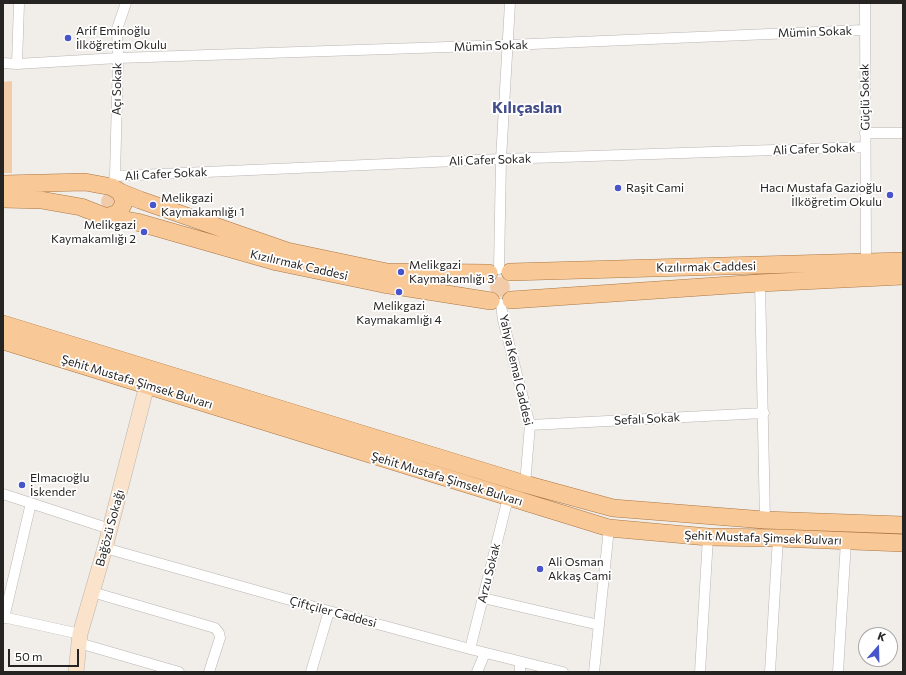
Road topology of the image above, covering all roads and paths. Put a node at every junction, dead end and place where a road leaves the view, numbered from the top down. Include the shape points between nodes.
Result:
1 (19, 3) edge
2 (126, 3) edge
3 (510, 3) edge
4 (865, 3) edge
5 (864, 30) junction
6 (508, 45) junction
7 (118, 58) junction
8 (3, 63) edge
9 (17, 64) junction
10 (865, 133) junction
11 (903, 133) edge
12 (865, 147) junction
13 (501, 159) junction
14 (3, 184) edge
15 (114, 185) junction
16 (3, 199) edge
17 (104, 215) junction
18 (903, 261) edge
19 (866, 263) junction
20 (499, 272) junction
21 (903, 276) edge
22 (760, 283) junction
23 (501, 302) junction
24 (3, 324) edge
25 (3, 341) edge
26 (3, 346) edge
27 (20, 346) junction
28 (148, 385) junction
29 (764, 413) junction
30 (530, 426) junction
31 (525, 484) junction
32 (3, 494) edge
33 (508, 498) junction
34 (31, 503) junction
35 (765, 520) junction
36 (903, 525) edge
37 (609, 528) junction
38 (110, 529) junction
39 (708, 537) junction
40 (778, 538) junction
41 (846, 541) junction
42 (903, 543) edge
43 (105, 548) junction
44 (92, 592) junction
45 (483, 598) junction
46 (329, 612) junction
47 (3, 618) edge
48 (599, 625) junction
49 (79, 638) junction
50 (470, 649) junction
51 (485, 653) junction
52 (520, 662) junction
53 (76, 672) edge
54 (179, 672) edge
55 (209, 672) edge
56 (311, 672) edge
57 (478, 672) edge
58 (520, 672) edge
59 (563, 672) edge
60 (594, 672) edge
61 (700, 672) edge
62 (770, 672) edge
63 (838, 672) edge

1 - 9 street
2 - 7 street, Açı Sokak via 117,29
3 - 6 street
4 - 5 street, Güçlü Sokak
5 - 6 street, Mümin Sokak
5 - 10 street, Güçlü Sokak
6 - 7 street, Mümin Sokak
6 - 13 street
7 - 9 street, Mümin Sokak
7 - 15 street, Açı Sokak
8 - 9 street, Mümin Sokak
10 - 11 street
10 - 12 street, Güçlü Sokak
12 - 13 street, Ali Cafer Sokak
12 - 19 street, Güçlü Sokak
13 - 15 street, Ali Cafer Sokak
13 - 20 street
14 - 15 main road, Kızılırmak Caddesi via 85,182
15 - 17 main road via 124,201 123,205 118,213
15 - 17 main road via 99,189 94,197 94,206
15 - 20 main road, Kızılırmak Caddesi via 140,200 287,251 387,272
16 - 17 main road, Kızılırmak Caddesi via 61,203
17 - 23 main road, Kızılırmak Caddesi via 277,262 383,284
18 - 19 main road, Kızılırmak Caddesi
19 - 20 main road, Kızılırmak Caddesi
20 - 23 main road via 486,277 483,288 484,293
20 - 23 main road via 516,280 518,285 517,291
21 - 22 main road, Kızılırmak Caddesi
22 - 23 main road, Kızılırmak Caddesi
22 - 29 street
23 - 30 street, Yahya Kemal Caddesi via 503,320
24 - 31 main road, Şehit Mustafa Şimsek Bulvarı
25 - 27 main road, Şehit Mustafa Şimsek Bulvarı
26 - 27 main road
27 - 28 main road, Şehit Mustafa Şimsek Bulvarı
28 - 33 main road, Şehit Mustafa Şimsek Bulvarı
28 - 38 street, Bağözü Sokağı
29 - 30 street, Sefalı Sokak
29 - 35 street
30 - 31 street, Yahya Kemal Caddesi
31 - 35 main road, Şehit Mustafa Şimsek Bulvarı via 613,508
32 - 34 street
33 - 37 main road, Şehit Mustafa Şimsek Bulvarı
33 - 45 street, Arzu Sokak
34 - 38 street
34 - 47 street
35 - 36 main road, Şehit Mustafa Şimsek Bulvarı
37 - 39 main road, Şehit Mustafa Şimsek Bulvarı
37 - 48 street
38 - 43 street, Bağözü Sokağı
39 - 40 main road, Şehit Mustafa Şimsek Bulvarı
39 - 61 street
40 - 41 main road, Şehit Mustafa Şimsek Bulvarı
40 - 62 street
41 - 42 main road, Şehit Mustafa Şimsek Bulvarı
41 - 63 street
43 - 44 street, Bağözü Sokağı
43 - 46 street, Çiftçiler Caddesi
44 - 49 street, Bağözü Sokağı
44 - 55 street via 214,628 220,638
45 - 48 street
45 - 50 street, Arzu Sokak
46 - 50 street, Çiftçiler Caddesi
46 - 56 street
47 - 49 street
48 - 60 street
49 - 53 street, Bağözü Sokağı
49 - 54 street
50 - 51 street, Çiftçiler Caddesi
51 - 52 street, Çiftçiler Caddesi
51 - 57 street
52 - 58 street
52 - 59 street, Çiftçiler Caddesi

